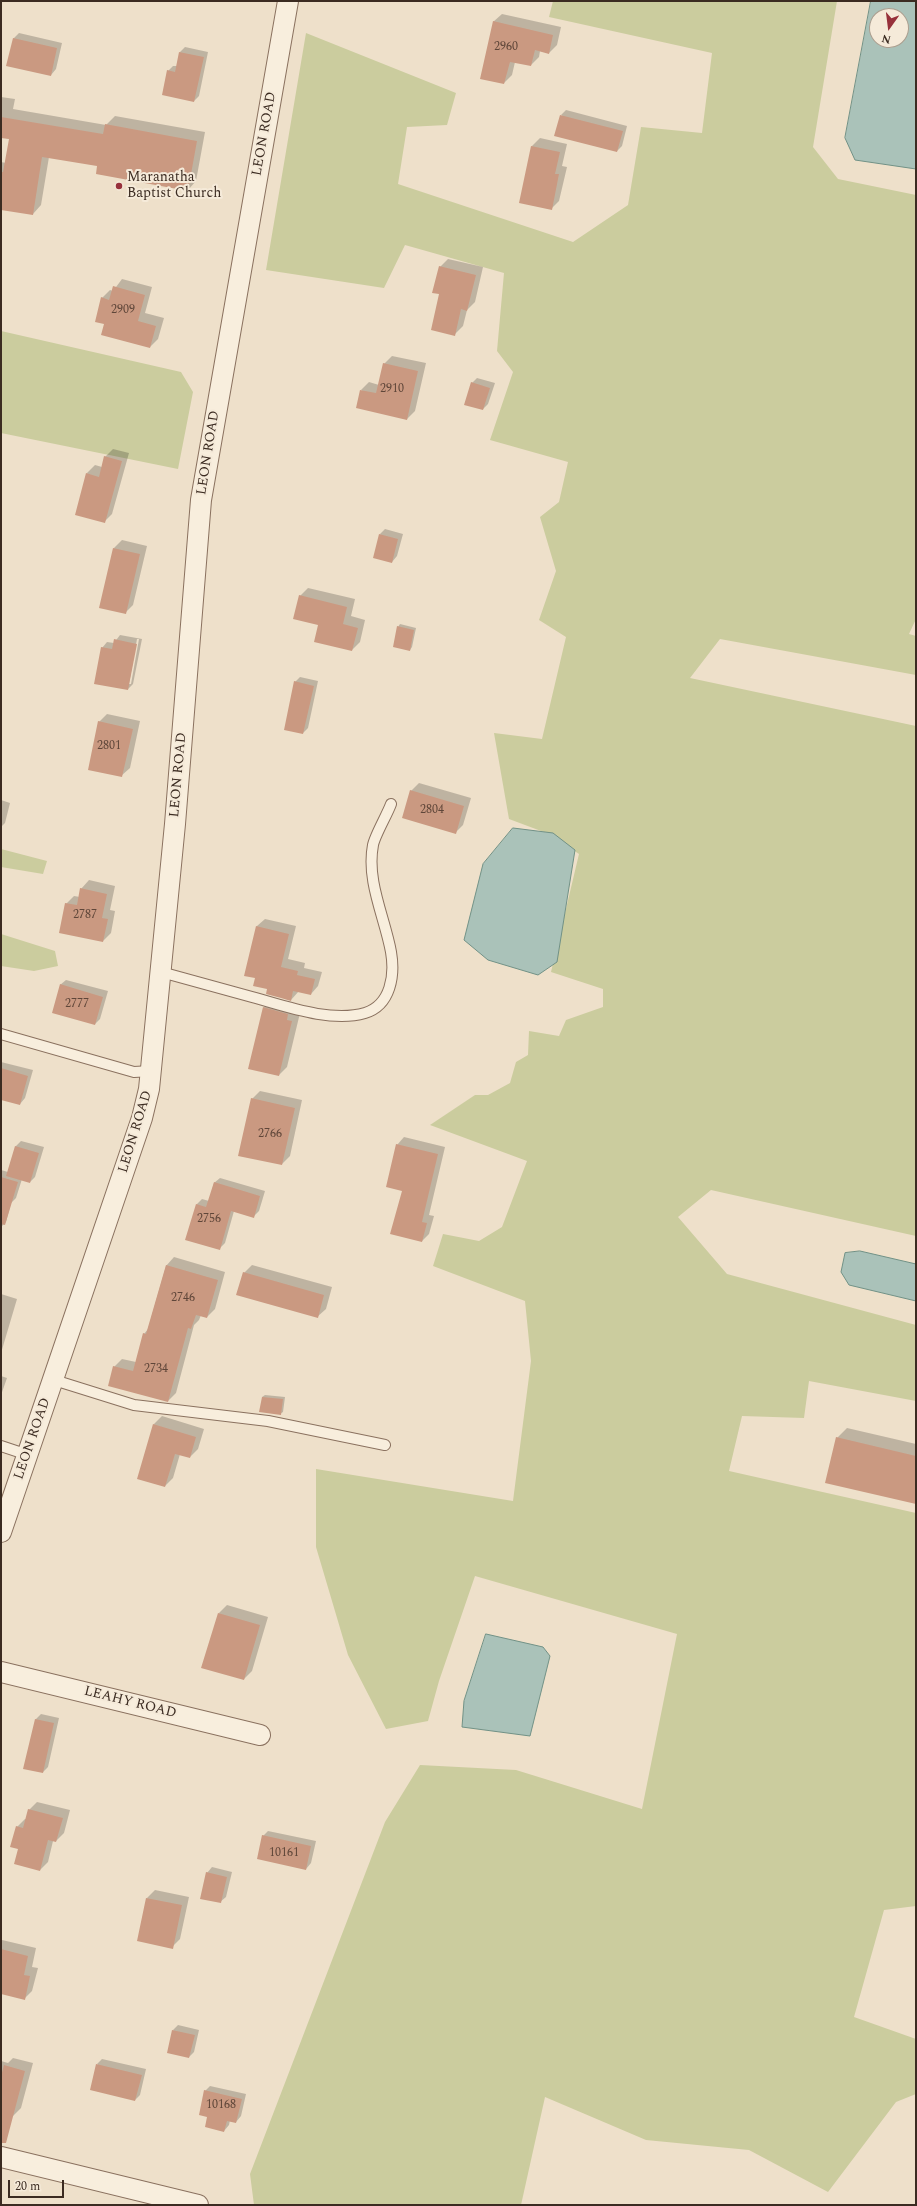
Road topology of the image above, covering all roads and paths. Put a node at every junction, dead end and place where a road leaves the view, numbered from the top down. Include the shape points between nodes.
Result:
1 (288, 1) edge
2 (391, 804) dead end
3 (161, 972) junction
4 (1, 1034) edge
5 (151, 1071) junction
6 (54, 1380) junction
7 (384, 1444) dead end
8 (1, 1446) edge
9 (28, 1455) junction
10 (1, 1532) edge
11 (1, 1672) edge
12 (260, 1735) dead end
13 (1, 2157) edge
14 (198, 2205) edge

1 - 3 street, LEON ROAD via 201,500
2 - 3 lane via 373,844 375,888 391,952 393,975 389,990 379,1004 364,1013 314,1014
3 - 5 street, LEON ROAD
4 - 5 lane via 134,1072
5 - 6 street, LEON ROAD via 142,1118
6 - 7 lane via 134,1405 268,1421
6 - 9 street, LEON ROAD
8 - 9 lane
9 - 10 street, LEON ROAD
11 - 12 street, LEAHY ROAD
13 - 14 street

